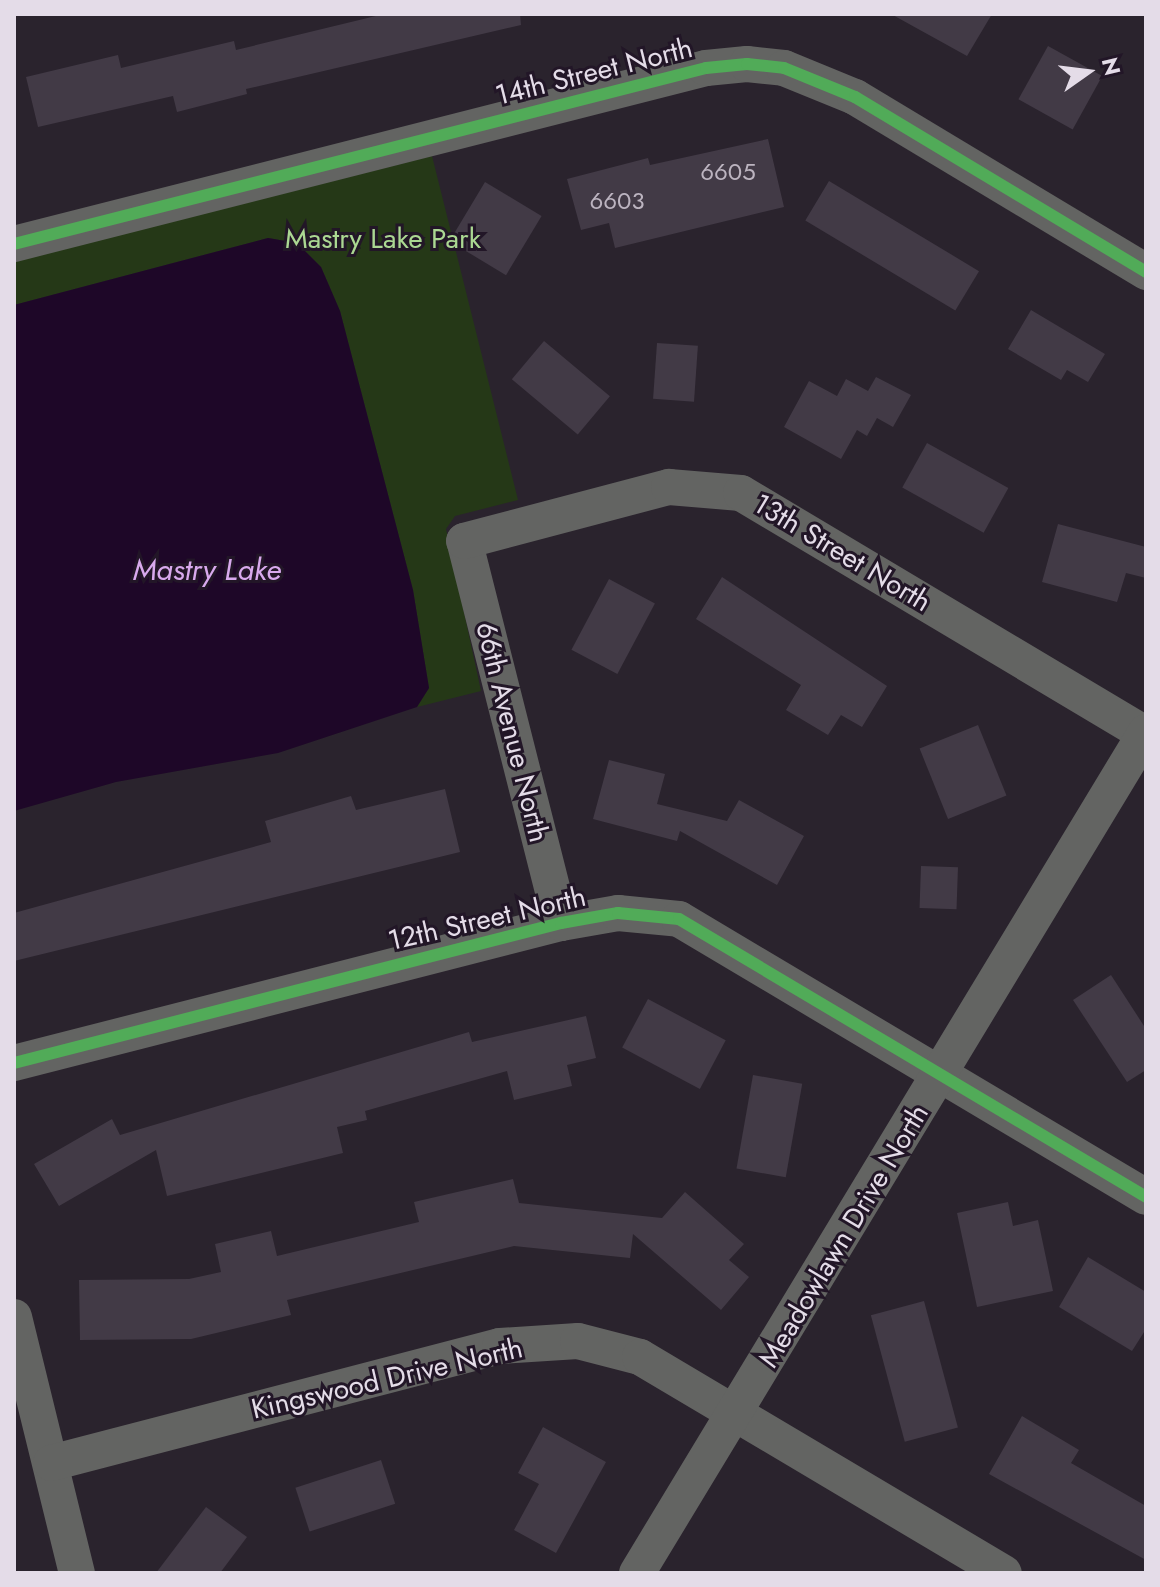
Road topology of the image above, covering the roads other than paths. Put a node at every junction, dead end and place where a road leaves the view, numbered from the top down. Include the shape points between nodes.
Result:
1 (14, 244) edge
2 (1146, 272) edge
3 (464, 541) joint
4 (1146, 733) edge
5 (561, 923) junction
6 (14, 1063) edge
7 (942, 1073) junction
8 (1146, 1197) edge
9 (14, 1317) edge
10 (737, 1413) junction
11 (51, 1463) junction
12 (77, 1573) edge
13 (637, 1573) edge
14 (1004, 1573) edge

1 - 2 street, 14th Street North via 706,68 747,64 784,68 855,97
3 - 4 street, 13th Street North via 669,487 741,493
3 - 5 street, 66th Avenue North
4 - 7 street, Meadowlawn Drive North
5 - 6 street, 12th Street North
5 - 7 street, 12th Street North via 618,913 679,919
7 - 8 street, 12th Street North
7 - 10 street, Meadowlawn Drive North
9 - 11 street
10 - 11 street, Kingswood Drive North via 640,1357 578,1341 500,1346
10 - 13 street, Meadowlawn Drive North
10 - 14 street, Kingswood Drive North
11 - 12 street

